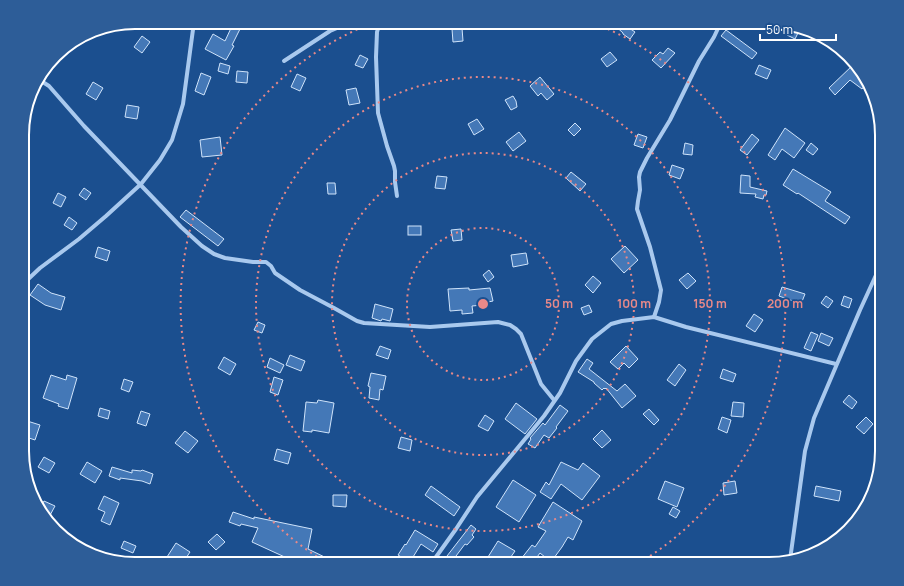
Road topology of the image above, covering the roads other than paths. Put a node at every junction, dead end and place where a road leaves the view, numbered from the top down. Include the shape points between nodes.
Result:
1 (193, 29) edge
2 (335, 29) edge
3 (378, 29) edge
4 (718, 29) edge
5 (284, 61) dead end
6 (43, 82) edge
7 (141, 184) junction
8 (397, 196) dead end
9 (29, 278) edge
10 (875, 278) edge
11 (654, 317) junction
12 (836, 364) junction
13 (554, 400) junction
14 (791, 555) edge
15 (436, 557) edge

1 - 7 street via 183,104 172,140
2 - 5 street
3 - 8 street via 378,113 394,166
4 - 11 street via 640,172 637,209 661,290
6 - 7 street
7 - 9 street via 79,239
7 - 13 street via 181,227 214,254 242,261 266,262 275,273 300,290 357,321 430,327 498,322 510,325 521,334 541,384
10 - 12 street
11 - 12 street
11 - 13 street via 611,324 592,339
12 - 14 street via 814,418 805,450
13 - 15 street via 544,416 477,497

